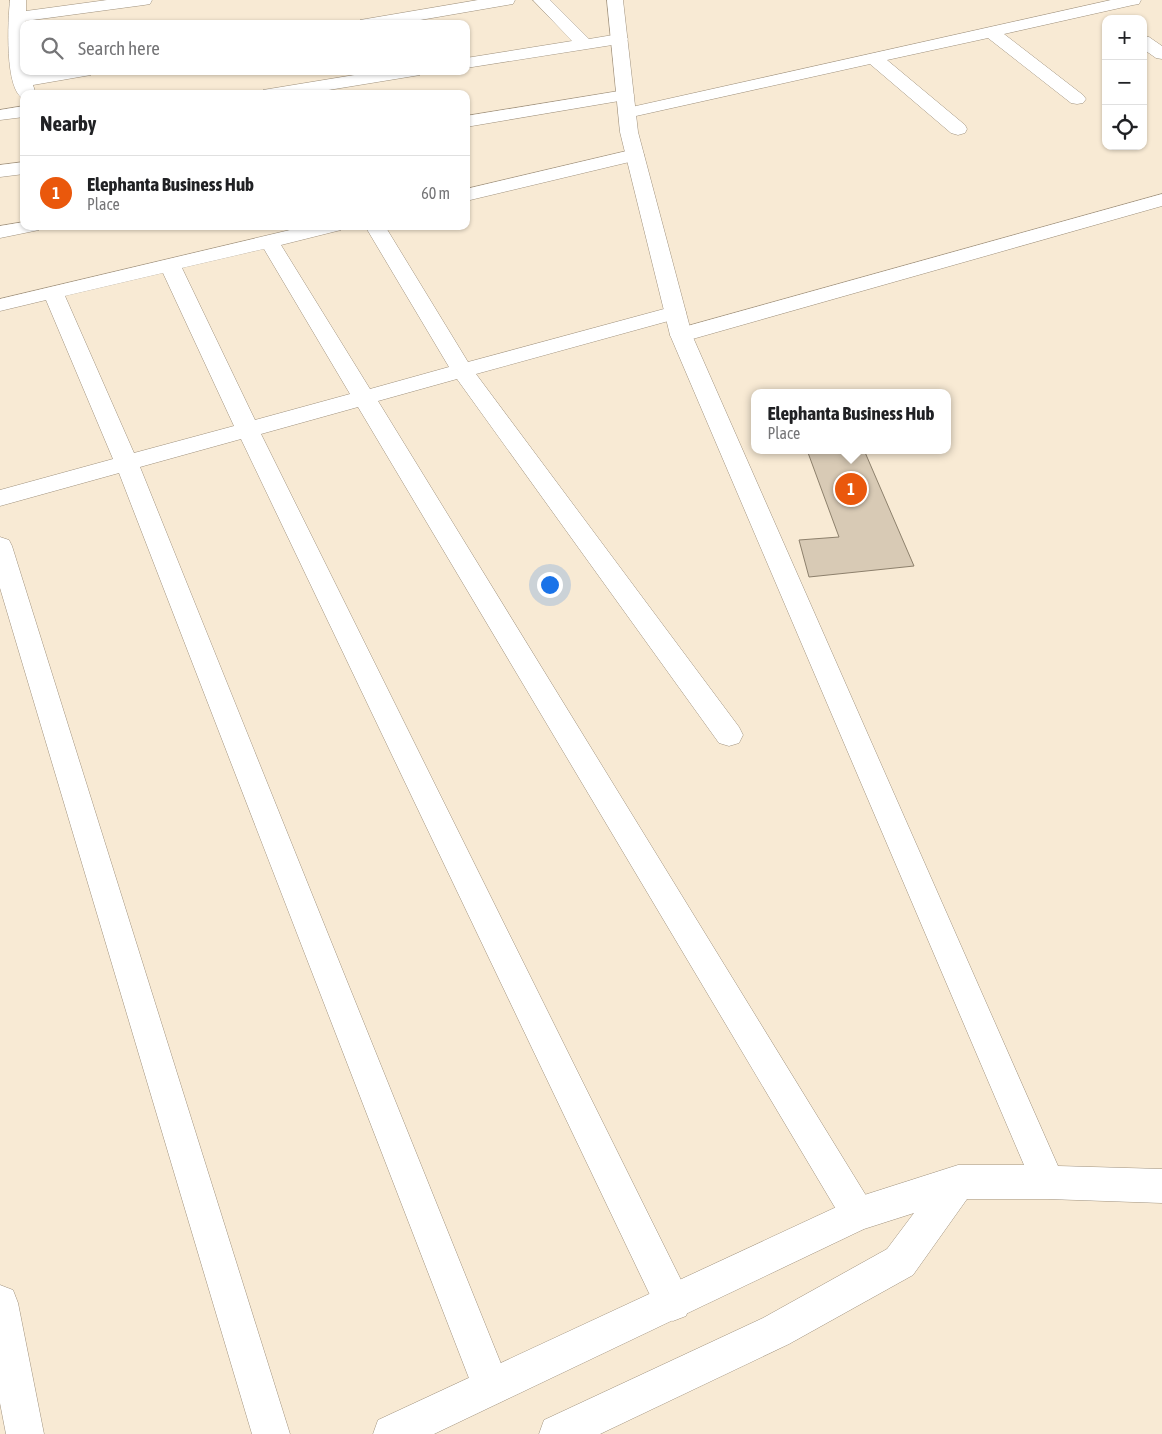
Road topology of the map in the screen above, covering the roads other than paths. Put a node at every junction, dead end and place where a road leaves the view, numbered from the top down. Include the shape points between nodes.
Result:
1 (144, 0) edge
2 (507, 0) edge
3 (541, 0) edge
4 (615, 0) edge
5 (1133, 0) edge
6 (0, 5) edge
7 (18, 6) edge
8 (1096, 9) junction
9 (1104, 15) edge
10 (390, 20) edge
11 (991, 32) junction
12 (619, 40) junction
13 (586, 44) junction
14 (1147, 44) edge
15 (1162, 54) edge
16 (8, 55) edge
17 (874, 58) junction
18 (470, 62) edge
19 (71, 75) edge
20 (389, 75) edge
21 (25, 88) edge
22 (295, 90) edge
23 (1077, 99) dead end
24 (626, 104) junction
25 (20, 112) edge
26 (0, 115) edge
27 (470, 122) edge
28 (958, 129) dead end
29 (635, 155) junction
30 (20, 168) edge
31 (0, 171) edge
32 (470, 194) edge
33 (1162, 200) edge
34 (20, 228) edge
35 (317, 230) edge
36 (377, 230) edge
37 (0, 232) edge
38 (269, 241) junction
39 (170, 265) junction
40 (52, 292) junction
41 (0, 305) edge
42 (678, 324) junction
43 (462, 371) junction
44 (362, 398) junction
45 (248, 430) junction
46 (127, 463) junction
47 (0, 498) edge
48 (0, 546) edge
49 (729, 735) dead end
50 (958, 1182) junction
51 (1048, 1182) junction
52 (1162, 1186) edge
53 (858, 1214) junction
54 (0, 1303) edge
55 (673, 1303) junction
56 (491, 1386) junction
57 (24, 1434) edge
58 (271, 1434) edge
59 (392, 1434) edge
60 (558, 1434) edge

1 - 7 street
2 - 10 street
3 - 13 street
4 - 12 street
5 - 8 street
6 - 7 street
7 - 16 street
8 - 9 street
8 - 11 street
11 - 17 street
11 - 23 street
12 - 13 street
12 - 24 street
13 - 18 street
14 - 15 street
16 - 21 street
17 - 24 street
17 - 28 street
19 - 21 street
20 - 22 street
24 - 27 street
24 - 29 street
25 - 26 street
29 - 32 street
29 - 42 street
30 - 31 street
33 - 42 street
34 - 37 street
35 - 38 street
36 - 43 street
38 - 39 street
38 - 44 street
39 - 40 street
39 - 45 street
40 - 41 street
40 - 46 street
42 - 43 street
42 - 51 street
43 - 44 street
43 - 49 street
44 - 45 street
44 - 53 street
45 - 46 street
45 - 55 street
46 - 47 street
46 - 56 street
48 - 58 street
50 - 51 street
50 - 53 street
50 - 60 street via 900,1262 776,1331
51 - 52 street
53 - 55 street
54 - 57 street
55 - 56 street
56 - 59 street

